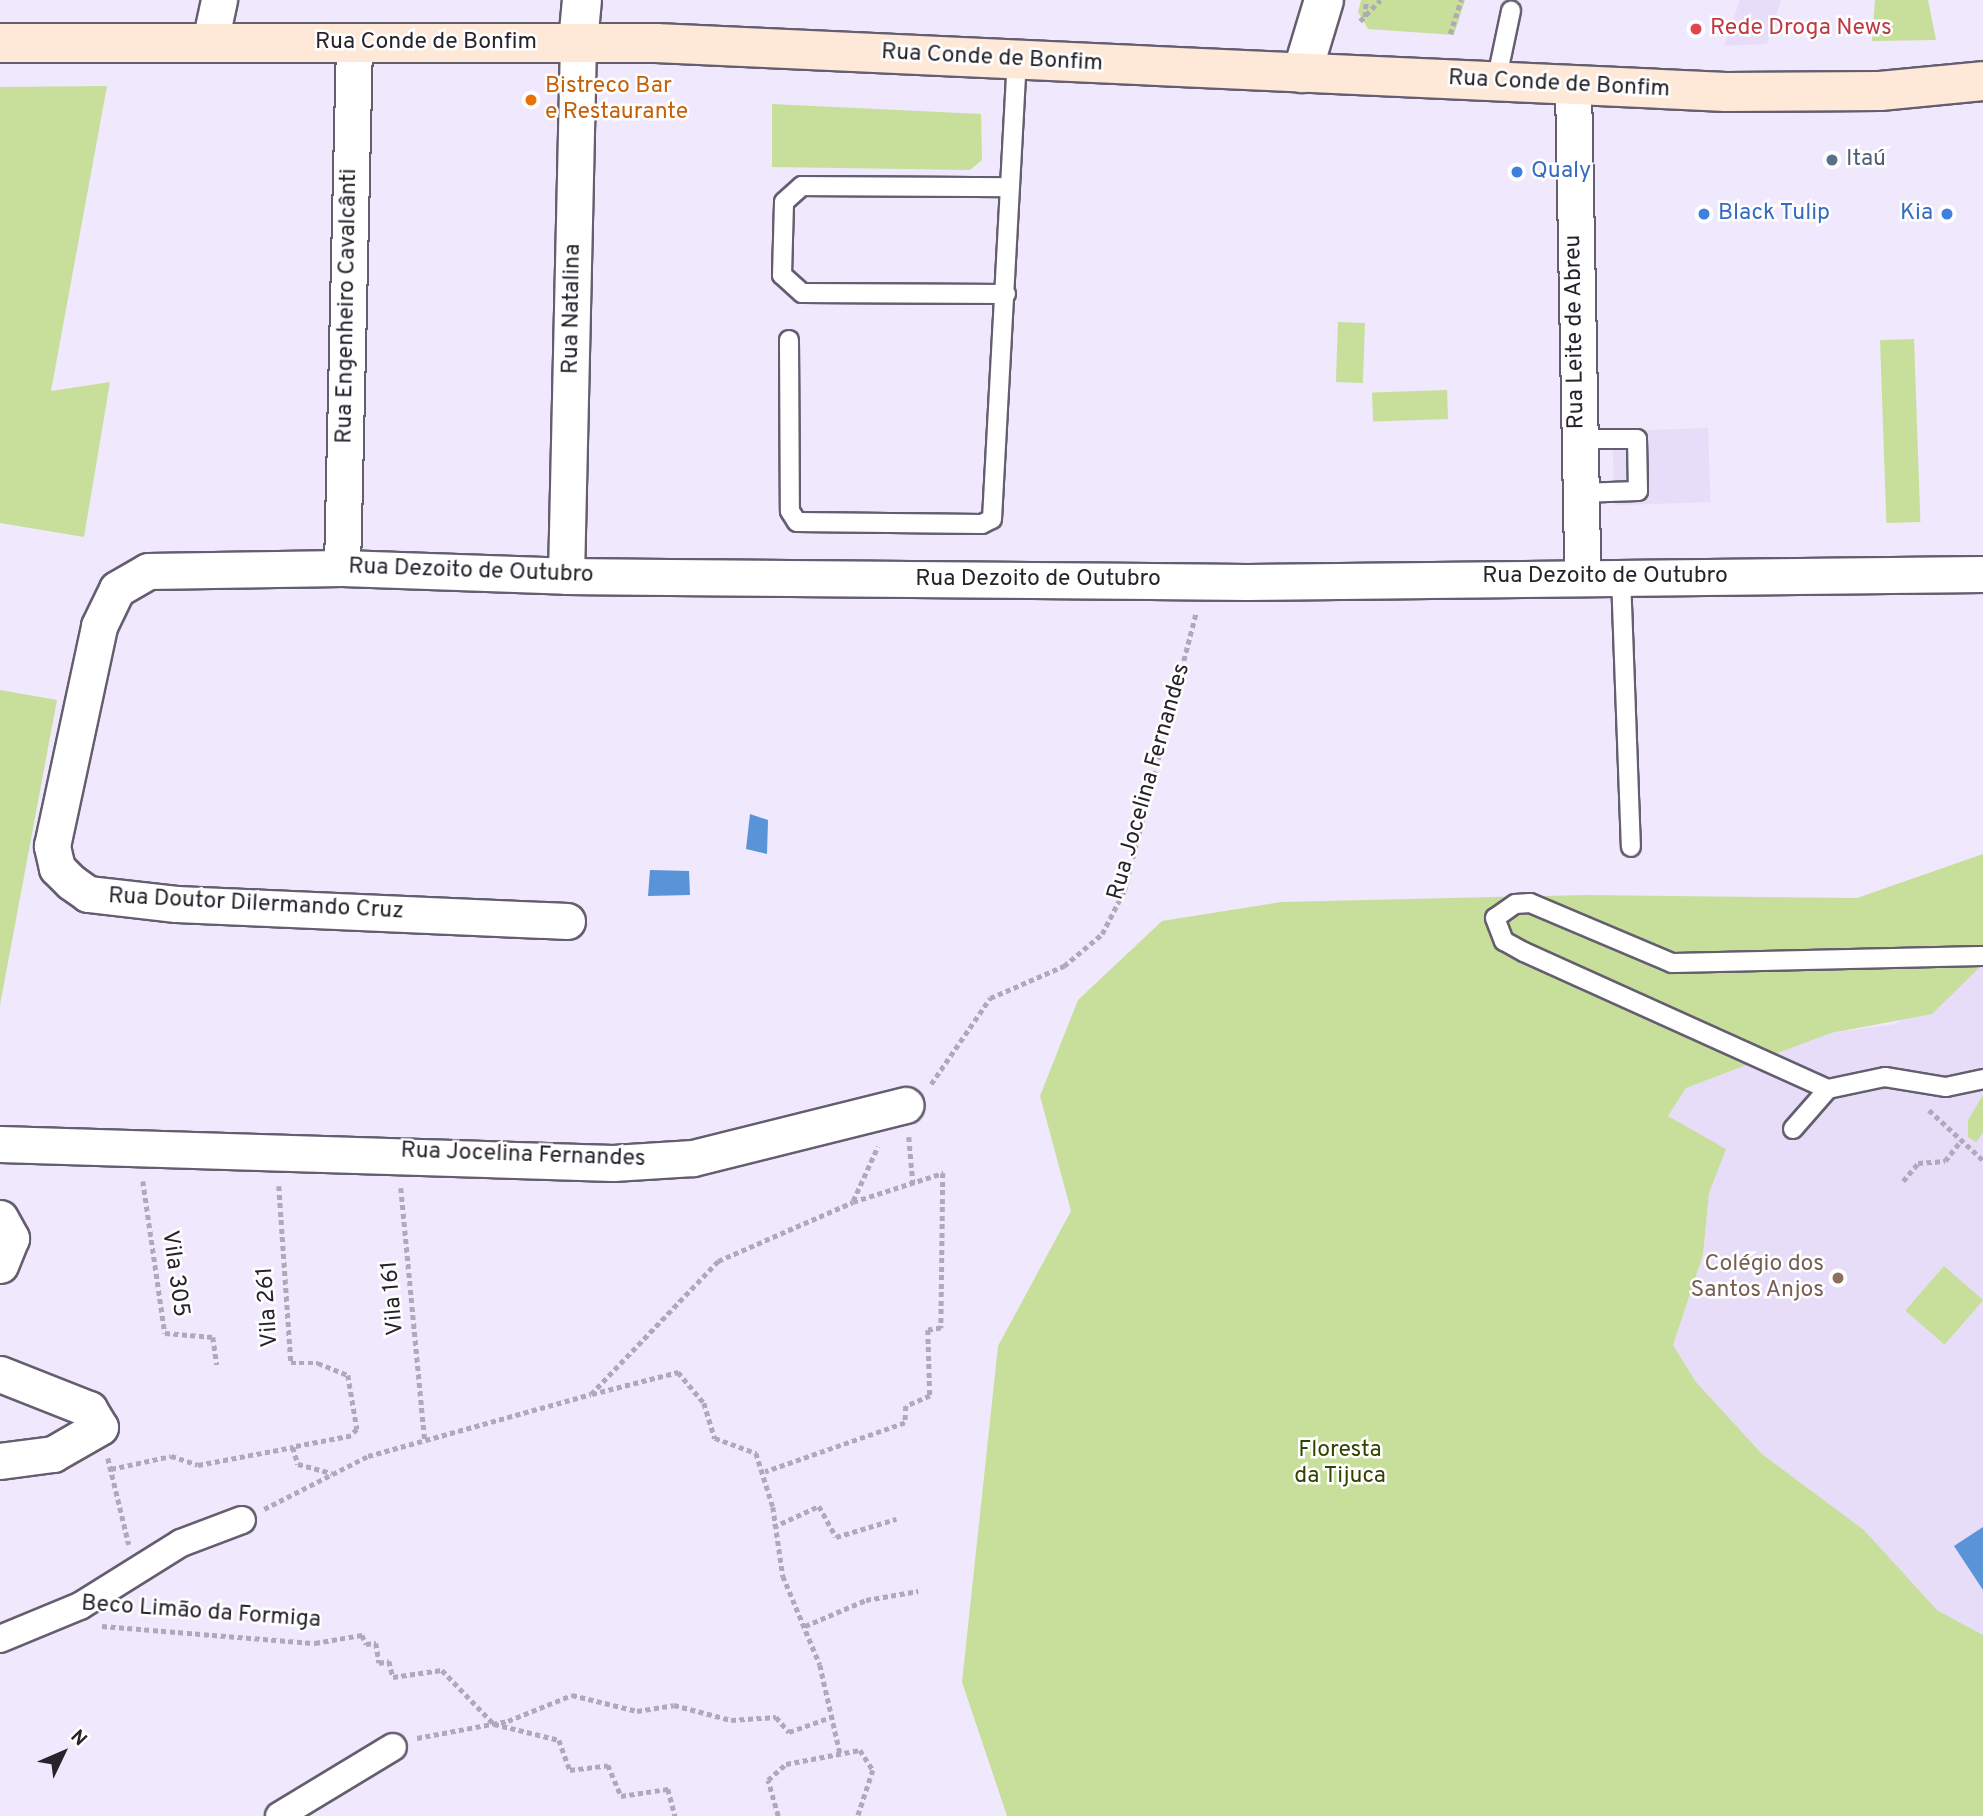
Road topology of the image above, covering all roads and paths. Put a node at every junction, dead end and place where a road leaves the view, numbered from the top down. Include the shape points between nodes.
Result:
1 (219, 0) edge
2 (582, 0) edge
3 (1324, 0) edge
4 (1366, 0) edge
5 (1380, 0) edge
6 (1461, 0) edge
7 (1511, 11) dead end
8 (1450, 34) dead end
9 (209, 41) junction
10 (578, 42) junction
11 (0, 43) edge
12 (354, 45) junction
13 (1017, 60) junction
14 (1302, 73) junction
15 (1983, 81) edge
16 (1496, 82) junction
17 (1573, 87) junction
18 (1010, 187) junction
19 (1006, 294) junction
20 (789, 340) dead end
21 (1578, 439) junction
22 (1579, 493) junction
23 (342, 568) junction
24 (1983, 574) edge
25 (566, 576) junction
26 (1583, 577) junction
27 (1621, 577) junction
28 (1204, 581) junction
29 (108, 605) joint
30 (1631, 847) dead end
31 (567, 922) dead end
32 (1983, 957) edge
33 (1983, 1079) edge
34 (1828, 1089) junction
35 (1918, 1103) dead end
36 (891, 1111) junction
37 (1793, 1129) dead end
38 (1960, 1142) junction
39 (0, 1144) edge
40 (138, 1145) junction
41 (276, 1150) junction
42 (398, 1152) junction
43 (1983, 1160) edge
44 (1903, 1181) dead end
45 (913, 1183) junction
46 (853, 1202) junction
47 (0, 1218) edge
48 (0, 1265) edge
49 (216, 1365) dead end
50 (0, 1374) edge
51 (591, 1394) junction
52 (100, 1427) junction
53 (425, 1440) junction
54 (293, 1447) junction
55 (0, 1461) edge
56 (111, 1469) junction
57 (765, 1472) junction
58 (333, 1473) junction
59 (896, 1519) dead end
60 (242, 1520) joint
61 (773, 1527) junction
62 (135, 1570) junction
63 (918, 1591) dead end
64 (56, 1618) junction
65 (806, 1626) junction
66 (0, 1639) edge
67 (834, 1716) junction
68 (494, 1724) junction
69 (393, 1747) joint
70 (840, 1753) junction
71 (279, 1816) edge
72 (675, 1816) edge
73 (778, 1816) edge
74 (858, 1816) edge

1 - 9 street
2 - 10 street
3 - 14 street
4 - 5 path via 1363,19
6 - 8 path
7 - 16 lane
9 - 11 main road, Rua Conde de Bonfim
9 - 12 main road, Rua Conde de Bonfim
10 - 12 main road, Rua Conde de Bonfim
10 - 13 main road, Rua Conde de Bonfim
10 - 25 street, Rua Natalina
12 - 23 street, Rua Engenheiro Cavalcânti
13 - 14 main road, Rua Conde de Bonfim
13 - 18 lane
14 - 16 main road, Rua Conde de Bonfim
15 - 17 main road, Rua Conde de Bonfim via 1880,91
16 - 17 main road, Rua Conde de Bonfim
17 - 21 street, Rua Leite de Abreu
18 - 19 lane
18 - 19 lane via 802,186 784,202 783,214 782,275 802,293
19 - 20 lane via 998,509 982,524 797,522 790,511
21 - 22 street, Rua Leite de Abreu
21 - 22 lane via 1637,439 1638,491
22 - 26 street, Rua Leite de Abreu
23 - 25 street, Rua Dezoito de Outubro
23 - 29 street, Rua Dezoito de Outubro via 148,571 117,589
24 - 27 street, Rua Dezoito de Outubro
25 - 28 street, Rua Dezoito de Outubro
26 - 27 street, Rua Dezoito de Outubro
26 - 28 street, Rua Dezoito de Outubro
27 - 30 lane
28 - 36 path, Rua Jocelina Fernandes via 1124,891 1102,934 1064,966 990,998 946,1067
29 - 31 street, Rua Doutor Dilermando Cruz via 52,846 57,868 88,894
32 - 34 lane via 1672,963 1530,904 1515,904 1495,918 1504,941 1524,952
33 - 34 lane via 1946,1087 1885,1077
34 - 37 lane
35 - 38 path via 1956,1129
36 - 42 street, Rua Jocelina Fernandes via 667,1160
36 - 45 path
36 - 46 path
38 - 43 path
38 - 44 path via 1945,1161 1918,1163
39 - 40 street, Rua Jocelina Fernandes
40 - 41 street, Rua Jocelina Fernandes
40 - 49 path, Vila 305 via 165,1333 213,1337
41 - 42 street, Rua Jocelina Fernandes
41 - 54 path, Vila 261 via 291,1363 318,1363 348,1375 357,1429 351,1436
42 - 53 path, Vila 161
45 - 46 path
45 - 57 path via 943,1173 941,1328 928,1330 930,1396 906,1406 905,1423
46 - 51 path via 718,1261
47 - 48 street via 11,1238
50 - 52 street via 89,1409
51 - 53 path
51 - 57 path via 678,1372 704,1403 715,1437 748,1447
52 - 55 street via 53,1454
52 - 56 path
53 - 58 path
54 - 56 path via 198,1465 171,1456
54 - 58 path via 298,1464
56 - 62 path
57 - 61 path
58 - 60 path
59 - 61 path via 836,1537 820,1506
60 - 62 street
61 - 65 path via 783,1576
62 - 64 street
63 - 65 path via 866,1600
64 - 66 street
64 - 68 path, Beco Limão da Formiga via 315,1643 362,1635 366,1644 376,1643 379,1663 389,1661 393,1676 442,1670
65 - 67 path
67 - 68 path via 789,1732 776,1717 732,1720 674,1705 637,1711 572,1695
67 - 70 path
68 - 69 path via 426,1734
68 - 72 path via 558,1740 570,1770 608,1765 621,1796 668,1789
69 - 71 street
70 - 73 path via 786,1764 768,1780
70 - 74 path via 860,1750 872,1760

